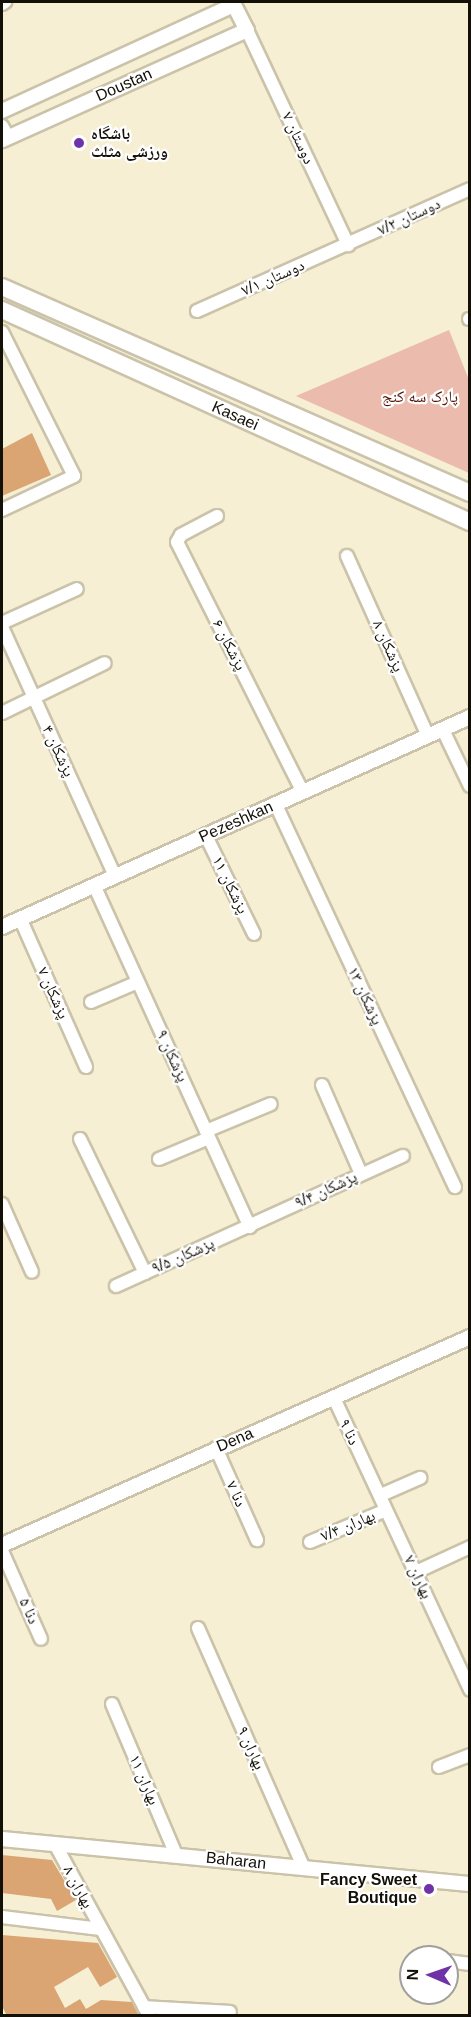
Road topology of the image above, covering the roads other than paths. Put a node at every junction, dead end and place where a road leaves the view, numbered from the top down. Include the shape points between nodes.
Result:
1 (233, 3) edge
2 (247, 30) junction
3 (2, 111) edge
4 (4, 135) edge
5 (470, 189) edge
6 (348, 245) junction
7 (2, 287) edge
8 (2, 310) edge
9 (197, 311) dead end
10 (2, 332) edge
11 (248, 396) junction
12 (237, 417) junction
13 (470, 493) edge
14 (2, 510) edge
15 (217, 516) dead end
16 (470, 522) edge
17 (347, 556) dead end
18 (77, 589) dead end
19 (2, 623) edge
20 (2, 627) edge
21 (105, 663) dead end
22 (34, 699) junction
23 (2, 713) edge
24 (470, 717) edge
25 (443, 730) junction
26 (428, 736) junction
27 (470, 786) edge
28 (303, 792) junction
29 (276, 805) junction
30 (206, 836) junction
31 (115, 876) junction
32 (94, 885) junction
33 (20, 918) junction
34 (2, 927) edge
35 (254, 934) dead end
36 (138, 982) junction
37 (91, 1002) dead end
38 (86, 1068) dead end
39 (322, 1085) dead end
40 (271, 1104) dead end
41 (208, 1135) junction
42 (80, 1139) dead end
43 (403, 1156) dead end
44 (159, 1159) dead end
45 (361, 1173) junction
46 (455, 1187) dead end
47 (2, 1204) edge
48 (250, 1227) junction
49 (32, 1272) dead end
50 (145, 1273) junction
51 (116, 1286) dead end
52 (470, 1337) edge
53 (334, 1398) junction
54 (216, 1448) junction
55 (365, 1465) joint
56 (420, 1478) dead end
57 (381, 1495) junction
58 (386, 1510) junction
59 (257, 1540) dead end
60 (310, 1542) dead end
61 (2, 1545) edge
62 (470, 1547) edge
63 (2, 1551) edge
64 (416, 1572) junction
65 (198, 1628) dead end
66 (41, 1639) dead end
67 (470, 1690) edge
68 (112, 1704) dead end
69 (470, 1755) edge
70 (439, 1767) dead end
71 (2, 1839) edge
72 (55, 1844) junction
73 (176, 1855) junction
74 (304, 1868) junction
75 (470, 1884) edge
76 (2, 1917) edge
77 (100, 1929) junction
78 (147, 2011) edge
79 (231, 2012) dead end

1 - 2 street
1 - 3 street, Doustan
2 - 4 street, Doustan
2 - 6 street, ۷ دوستان
5 - 6 street, ۷/۲ دوستان
6 - 9 street, ۷/۱ دوستان
7 - 11 main road, Kasaei
8 - 12 main road, Kasaei
10 - 14 street via 74,476
11 - 12 main road
11 - 13 main road, Kasaei
12 - 16 main road, Kasaei
15 - 28 street, ۶ پزشکان via 180,535 177,542
17 - 26 street, ۸ پزشکان
18 - 19 street
20 - 22 street, ۴ پزشکان
21 - 22 street
22 - 23 street
22 - 31 street, ۴ پزشکان
24 - 25 street, Pezeshkan
25 - 26 street, Pezeshkan
25 - 27 street
26 - 28 street, Pezeshkan
28 - 29 street, Pezeshkan
29 - 30 street, Pezeshkan
29 - 46 street, ۱۳ پزشکان
30 - 31 street, Pezeshkan
30 - 35 street, ۱۱ پزشکان
31 - 32 street, Pezeshkan
32 - 33 street, Pezeshkan
32 - 36 street, ۹ پزشکان
33 - 34 street, Pezeshkan
33 - 38 street, ۷ پزشکان
36 - 37 street
36 - 41 street, ۹ پزشکان
39 - 45 street
40 - 41 street
41 - 44 street
41 - 48 street, ۹ پزشکان
42 - 50 street
43 - 45 street, ۹/۴ پزشکان
45 - 48 street, ۹/۴ پزشکان
47 - 49 street
48 - 50 street, ۹/۵ پزشکان
50 - 51 street, ۹/۵ پزشکان
52 - 53 street, Dena
53 - 54 street, Dena
53 - 55 street, ۹ دنا
54 - 59 street, ۷ دنا
54 - 61 street, Dena
55 - 57 street, ۷ بهاران
56 - 57 street
57 - 58 street, ۷ بهاران
58 - 60 street, ۷/۴ بهاران
58 - 64 street, ۷ بهاران
62 - 64 street
63 - 66 street, ۵ دنا
64 - 67 street, ۷ بهاران
65 - 74 street, ۹ بهاران
68 - 73 street, ۱۱ بهاران
69 - 70 street
71 - 72 street, Baharan
72 - 73 street, Baharan
72 - 77 street, ۸ بهاران
73 - 74 street, Baharan
74 - 75 street, Baharan
76 - 77 street
77 - 78 street, ۸ بهاران
78 - 79 street

